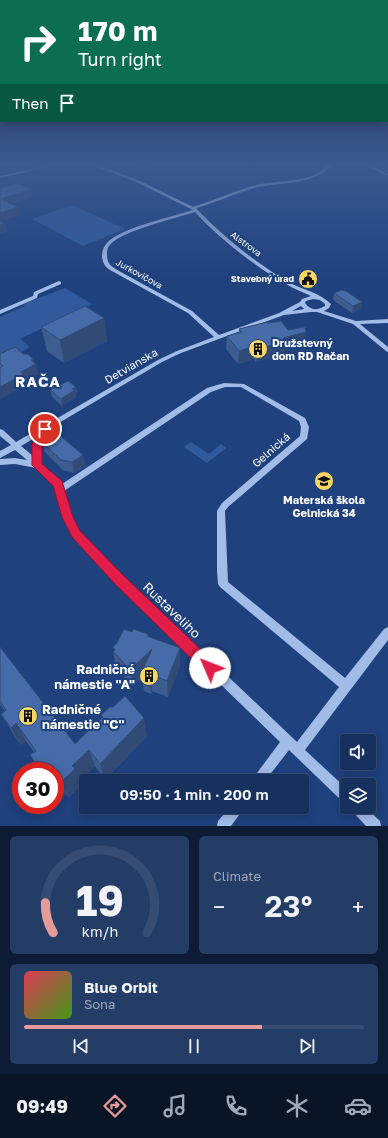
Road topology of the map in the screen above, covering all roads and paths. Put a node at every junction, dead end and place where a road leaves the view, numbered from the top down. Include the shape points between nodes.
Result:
1 (179, 202) edge
2 (215, 202) edge
3 (194, 209) junction
4 (59, 283) dead end
5 (289, 284) junction
6 (320, 298) junction
7 (304, 301) junction
8 (328, 304) junction
9 (315, 310) junction
10 (0, 312) edge
11 (281, 314) junction
12 (388, 321) edge
13 (354, 322) junction
14 (218, 337) junction
15 (388, 350) edge
16 (45, 429) junction
17 (0, 432) edge
18 (16, 446) junction
19 (0, 455) edge
20 (0, 462) edge
21 (37, 465) junction
22 (60, 489) junction
23 (386, 638) edge
24 (346, 686) junction
25 (288, 741) junction
26 (298, 750) junction
27 (263, 774) edge
28 (340, 791) edge
29 (232, 814) edge
30 (363, 814) edge
31 (223, 826) edge
32 (375, 826) edge

1 - 3 street, Alstrova
2 - 3 street, Jurkovičova
3 - 5 street, Alstrova via 228,242
3 - 14 street, Jurkovičova via 113,240 105,250 105,260 107,266 190,312
4 - 10 street
5 - 6 street, Alstrova
5 - 7 street, Alstrova
6 - 7 street via 311,297
6 - 8 street, Alstrova
7 - 9 street, Alstrova via 304,307
7 - 11 street, Detvianska
8 - 9 street via 326,308
8 - 13 street, Alstrova
9 - 11 street, Detvianska
9 - 13 street
11 - 14 street, Detvianska
12 - 13 street
13 - 15 street, Alstrova
14 - 16 street, Detvianska via 160,361
16 - 18 street, Detvianska
16 - 21 street via 37,444
17 - 18 street, Rustaveliho
18 - 19 street, Detvianska
18 - 21 street, Rustaveliho
20 - 21 street via 15,461
21 - 22 street, Rustaveliho via 54,479
22 - 24 street, Gelnická via 209,390 224,385 239,385 302,420 306,431 304,437 221,511 223,584
22 - 25 street, Rustaveliho via 71,525 87,547
23 - 24 street
24 - 26 street
25 - 26 street, Rustaveliho
25 - 27 street
26 - 28 street, Rustaveliho
29 - 31 street
30 - 32 street

